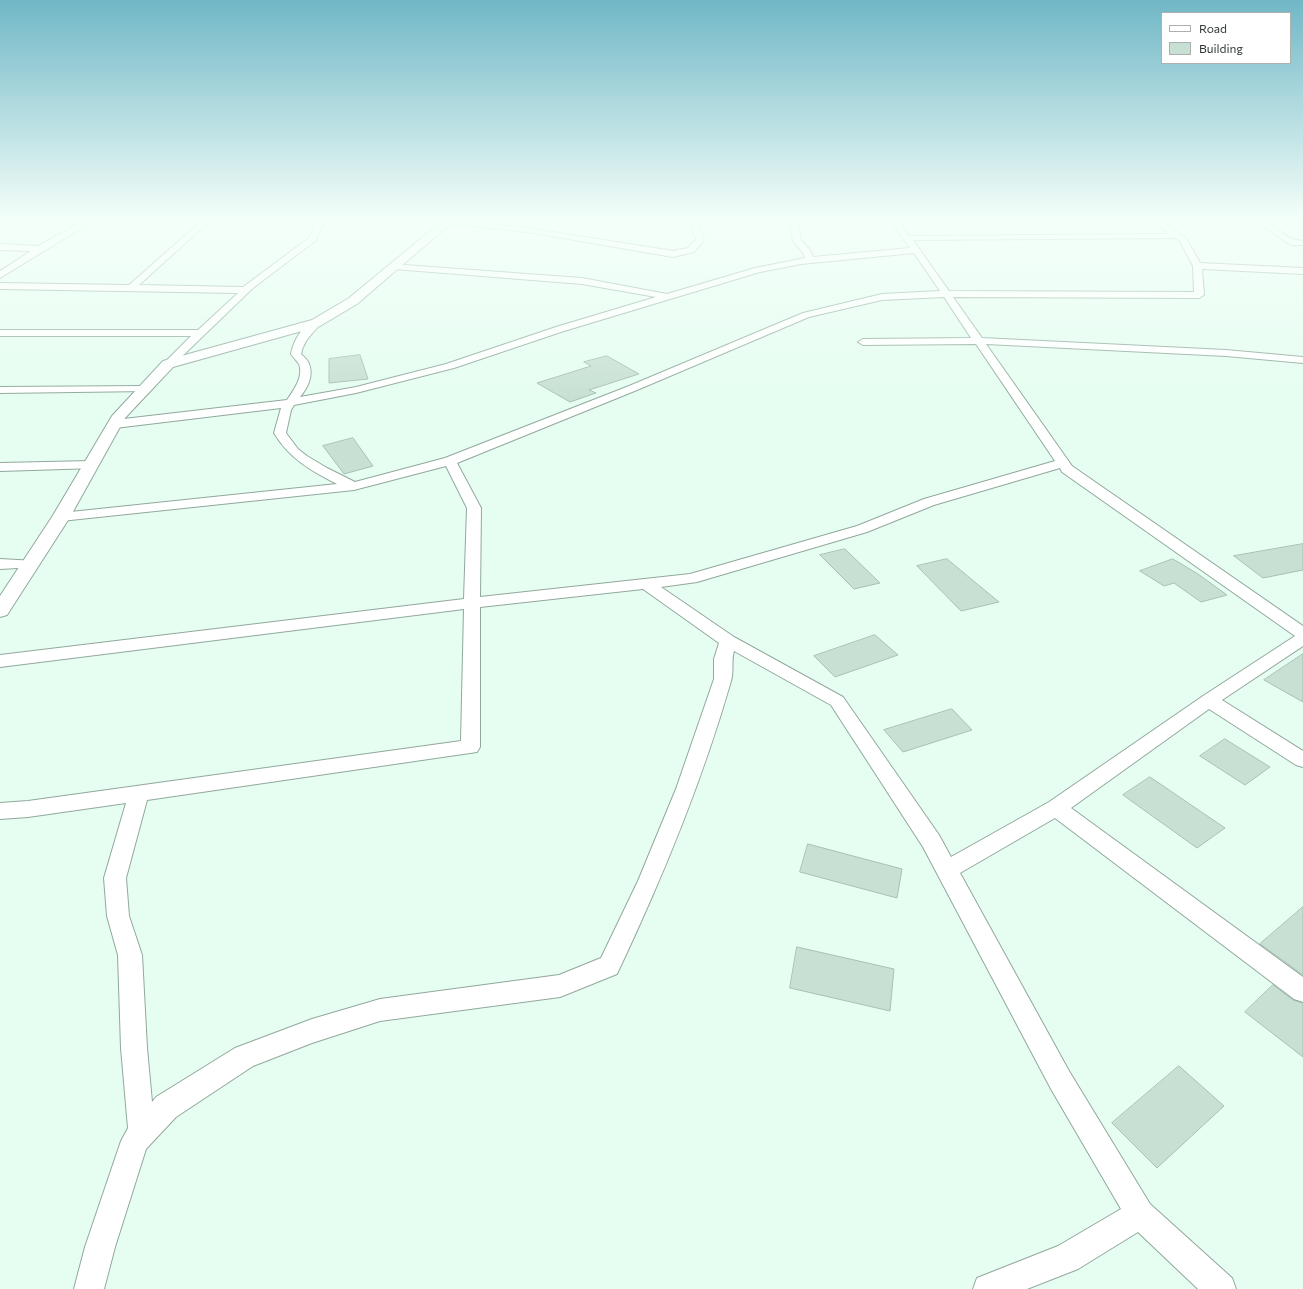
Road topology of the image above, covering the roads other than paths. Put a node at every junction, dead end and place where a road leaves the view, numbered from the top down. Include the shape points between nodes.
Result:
1 (142, 278) edge
2 (261, 278) edge
3 (380, 278) edge
4 (546, 278) edge
5 (731, 278) edge
6 (935, 278) edge
7 (1198, 278) edge
8 (0, 286) edge
9 (131, 288) junction
10 (246, 290) junction
11 (946, 294) junction
12 (667, 297) junction
13 (316, 323) junction
14 (0, 333) edge
15 (202, 333) junction
16 (979, 341) junction
17 (863, 342) dead end
18 (1303, 360) edge
19 (168, 364) junction
20 (145, 388) junction
21 (0, 390) edge
22 (289, 404) junction
23 (115, 424) junction
24 (450, 461) junction
25 (1063, 463) junction
26 (91, 465) junction
27 (0, 467) edge
28 (354, 486) junction
29 (61, 517) junction
30 (0, 564) edge
31 (31, 564) junction
32 (646, 584) junction
33 (473, 603) junction
34 (0, 611) edge
35 (1303, 634) edge
36 (1303, 638) edge
37 (728, 641) junction
38 (0, 661) edge
39 (1209, 700) junction
40 (1303, 760) edge
41 (139, 793) junction
42 (1056, 808) junction
43 (0, 811) edge
44 (946, 870) junction
45 (1303, 991) edge
46 (142, 1134) junction
47 (1140, 1214) junction
48 (89, 1289) edge
49 (988, 1289) edge
50 (1221, 1289) edge

1 - 9 street
2 - 10 street
3 - 13 street via 353,301
4 - 12 street via 582,281
5 - 12 street
6 - 11 street
7 - 11 street via 1199,295
8 - 9 street
9 - 10 street
10 - 15 street
11 - 16 street
11 - 24 street via 882,298 806,316
12 - 22 street via 450,366
13 - 19 street
13 - 22 street via 300,338 296,354 304,364 305,372 302,387
14 - 15 street
15 - 19 street
16 - 17 street
16 - 18 street via 1226,353
16 - 25 street
19 - 20 street
20 - 21 street
20 - 23 street via 119,416
22 - 23 street
22 - 28 street via 285,410 280,433 285,443 305,462
23 - 26 street
24 - 28 street
24 - 33 street via 474,508
25 - 32 street via 929,502 862,529 691,579
25 - 35 street via 1067,469
26 - 27 street
26 - 29 street
28 - 29 street
29 - 31 street
30 - 31 street
31 - 34 street
32 - 33 street
32 - 37 street
33 - 38 street
33 - 41 street via 470,747
36 - 39 street
37 - 44 street via 837,700 931,841
37 - 46 street via 723,658 723,679 686,789 649,882 609,966 560,986 380,1010 312,1031 244,1057 166,1107
39 - 40 street
39 - 42 street
41 - 43 street
41 - 46 street via 115,878 118,916 130,955 134,1048
42 - 44 street
42 - 45 street
44 - 47 street via 1060,1080
46 - 48 street via 134,1141
47 - 49 street via 1067,1258
47 - 50 street

